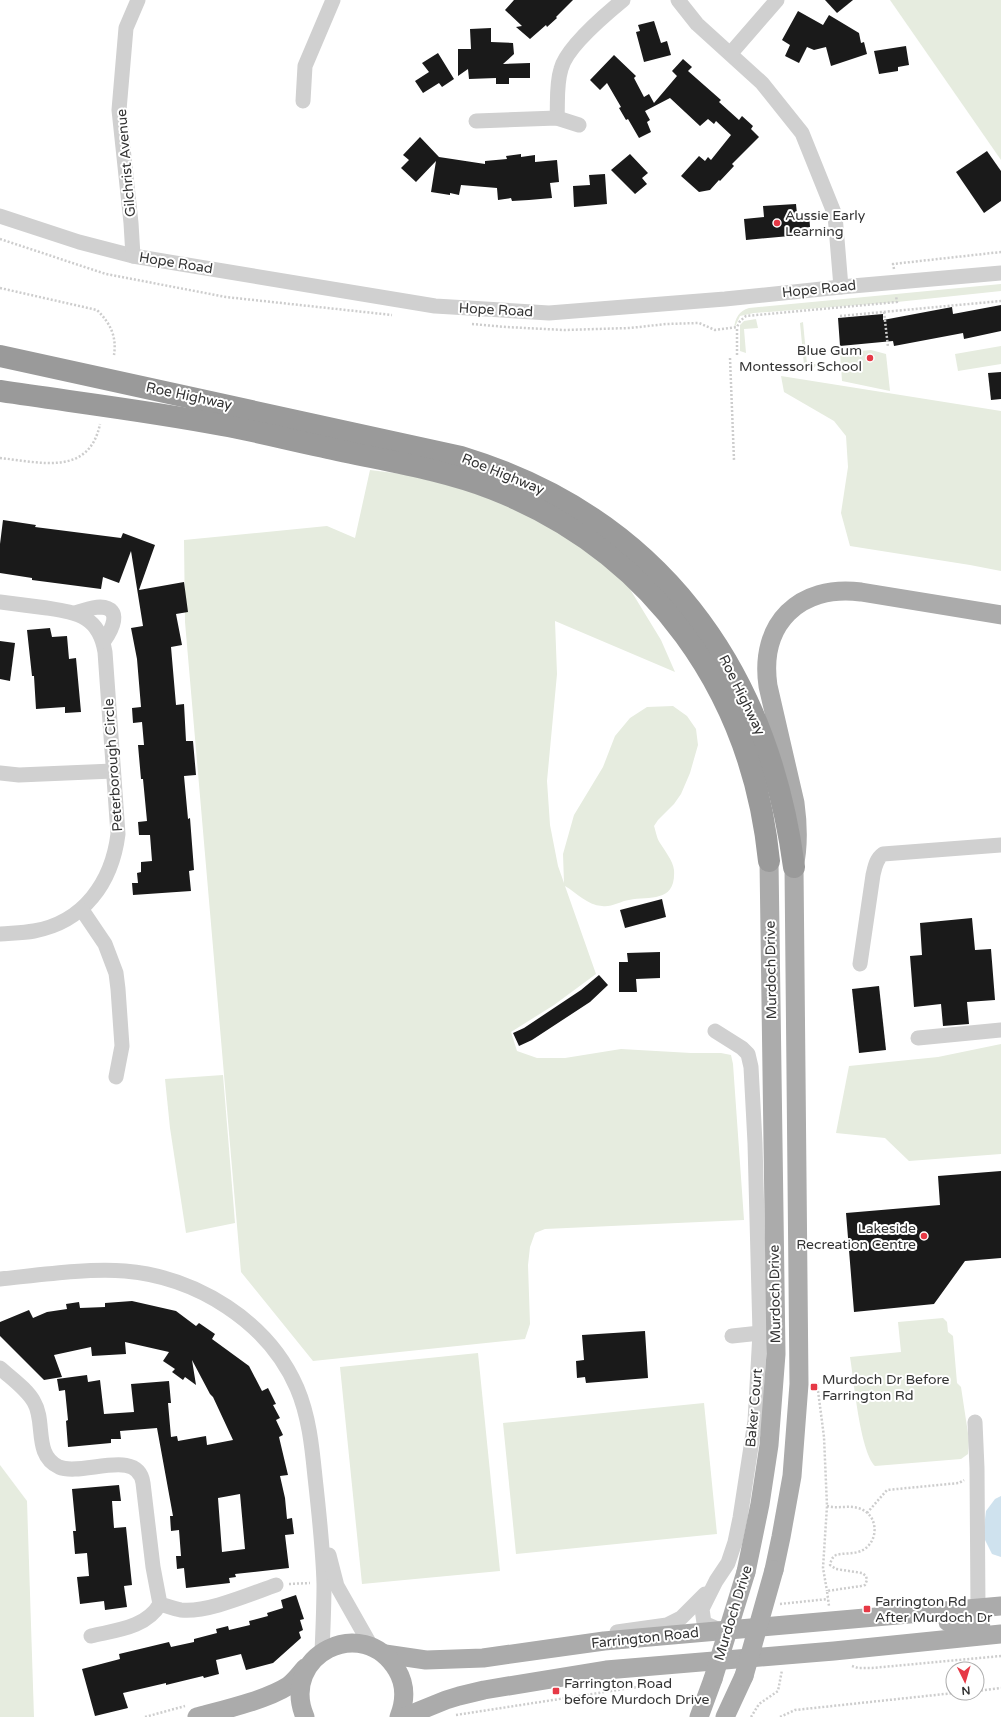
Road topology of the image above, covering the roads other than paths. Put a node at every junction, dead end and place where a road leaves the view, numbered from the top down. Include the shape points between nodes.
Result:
1 (138, 0) edge
2 (333, 0) edge
3 (623, 0) edge
4 (678, 0) edge
5 (777, 0) edge
6 (731, 54) junction
7 (303, 101) dead end
8 (557, 118) junction
9 (476, 121) dead end
10 (579, 125) dead end
11 (0, 216) edge
12 (133, 256) junction
13 (1001, 273) edge
14 (841, 286) junction
15 (0, 347) edge
16 (0, 356) edge
17 (0, 369) edge
18 (139, 385) junction
19 (0, 391) edge
20 (221, 425) junction
21 (0, 602) edge
22 (75, 613) junction
23 (1001, 615) edge
24 (104, 641) junction
25 (113, 771) junction
26 (0, 773) edge
27 (1001, 845) edge
28 (769, 861) joint
29 (794, 867) junction
30 (82, 910) junction
31 (0, 934) edge
32 (860, 964) dead end
33 (1001, 1030) edge
34 (715, 1031) dead end
35 (918, 1038) dead end
36 (116, 1077) dead end
37 (0, 1279) edge
38 (760, 1333) junction
39 (732, 1336) dead end
40 (0, 1368) edge
41 (975, 1422) dead end
42 (320, 1517) junction
43 (716, 1581) junction
44 (276, 1585) road end
45 (160, 1604) junction
46 (1001, 1606) edge
47 (978, 1608) junction
48 (867, 1618) junction
49 (720, 1630) junction
50 (1001, 1634) edge
51 (91, 1636) dead end
52 (975, 1636) junction
53 (378, 1650) junction
54 (531, 1651) junction
55 (322, 1652) junction
56 (308, 1666) junction
57 (193, 1711) edge
58 (305, 1717) edge
59 (399, 1717) edge
60 (404, 1717) edge
61 (699, 1717) edge
62 (725, 1717) edge

1 - 12 street, Gilchrist Avenue via 126,28 119,110
2 - 7 street via 305,66
3 - 8 street via 567,55 558,81
4 - 6 street via 697,24
5 - 6 street
6 - 14 street via 762,83 802,133 835,215
8 - 9 street
8 - 10 street
11 - 12 street, Hope Road via 79,242
12 - 14 street, Hope Road via 435,306 549,313 725,299
13 - 14 street, Hope Road
15 - 18 highway
16 - 18 highway, Roe Highway
17 - 20 highway
18 - 29 highway, Roe Highway via 468,459 538,486 608,529 669,583 696,614 730,665 757,720 771,759 787,817
19 - 20 highway, Roe Highway
20 - 28 highway, Roe Highway via 436,472 474,483 546,514 611,558 679,627 721,693 738,728 753,771
21 - 22 street, Peterborough Circle
22 - 24 street, Peterborough Circle via 92,622
22 - 24 street via 101,607 110,611 114,622
23 - 29 main road, Murdoch Drive via 845,590 814,596 800,603 778,625 770,639 765,670 798,821 798,851
24 - 25 street, Peterborough Circle
25 - 26 street via 20,775
25 - 30 street, Peterborough Circle via 118,834 116,852 109,872 98,891
27 - 32 street via 883,854 879,857 873,875
28 - 61 main road, Murdoch Drive, bridge via 776,1354 772,1415 760,1504 746,1572
29 - 62 main road, Murdoch Drive, bridge via 799,1384 792,1476 774,1570 744,1676
30 - 31 street, Peterborough Circle via 60,922 35,930
30 - 36 street via 105,944 116,972 122,1046
33 - 35 street
34 - 38 street, Baker Court via 742,1048 748,1054 751,1067
37 - 42 street via 126,1271 176,1282 211,1297 244,1318 271,1346 297,1387 309,1426
38 - 39 street
38 - 43 street, Baker Court via 755,1421 745,1495 736,1542 728,1563
40 - 45 street via 35,1403 42,1445 53,1463 71,1470 123,1464 135,1468 140,1473 152,1567
41 - 47 street
42 - 53 street via 337,1586
42 - 55 street via 324,1584
43 - 49 street via 702,1609 704,1623
43 - 54 street via 688,1612 666,1625 611,1633
44 - 45 street via 231,1601 196,1609 180,1610
45 - 51 street via 152,1615 139,1624
46 - 47 main road, Farrington Road
47 - 48 main road, Farrington Road
48 - 49 main road, Farrington Road
48 - 52 main road via 887,1627 968,1620 978,1622 981,1627
49 - 54 main road, Farrington Road
50 - 52 main road, Farrington Road
52 - 60 main road, Farrington Road via 835,1657 606,1670 472,1693 446,1700
53 - 54 main road, Farrington Road via 414,1659 434,1660 483,1658
53 - 55 main road, Farrington Road via 358,1643 346,1643
53 - 59 main road via 396,1668 403,1686 404,1698
55 - 56 main road
56 - 57 main road via 289,1685 274,1693 224,1710
56 - 58 main road via 299,1693

